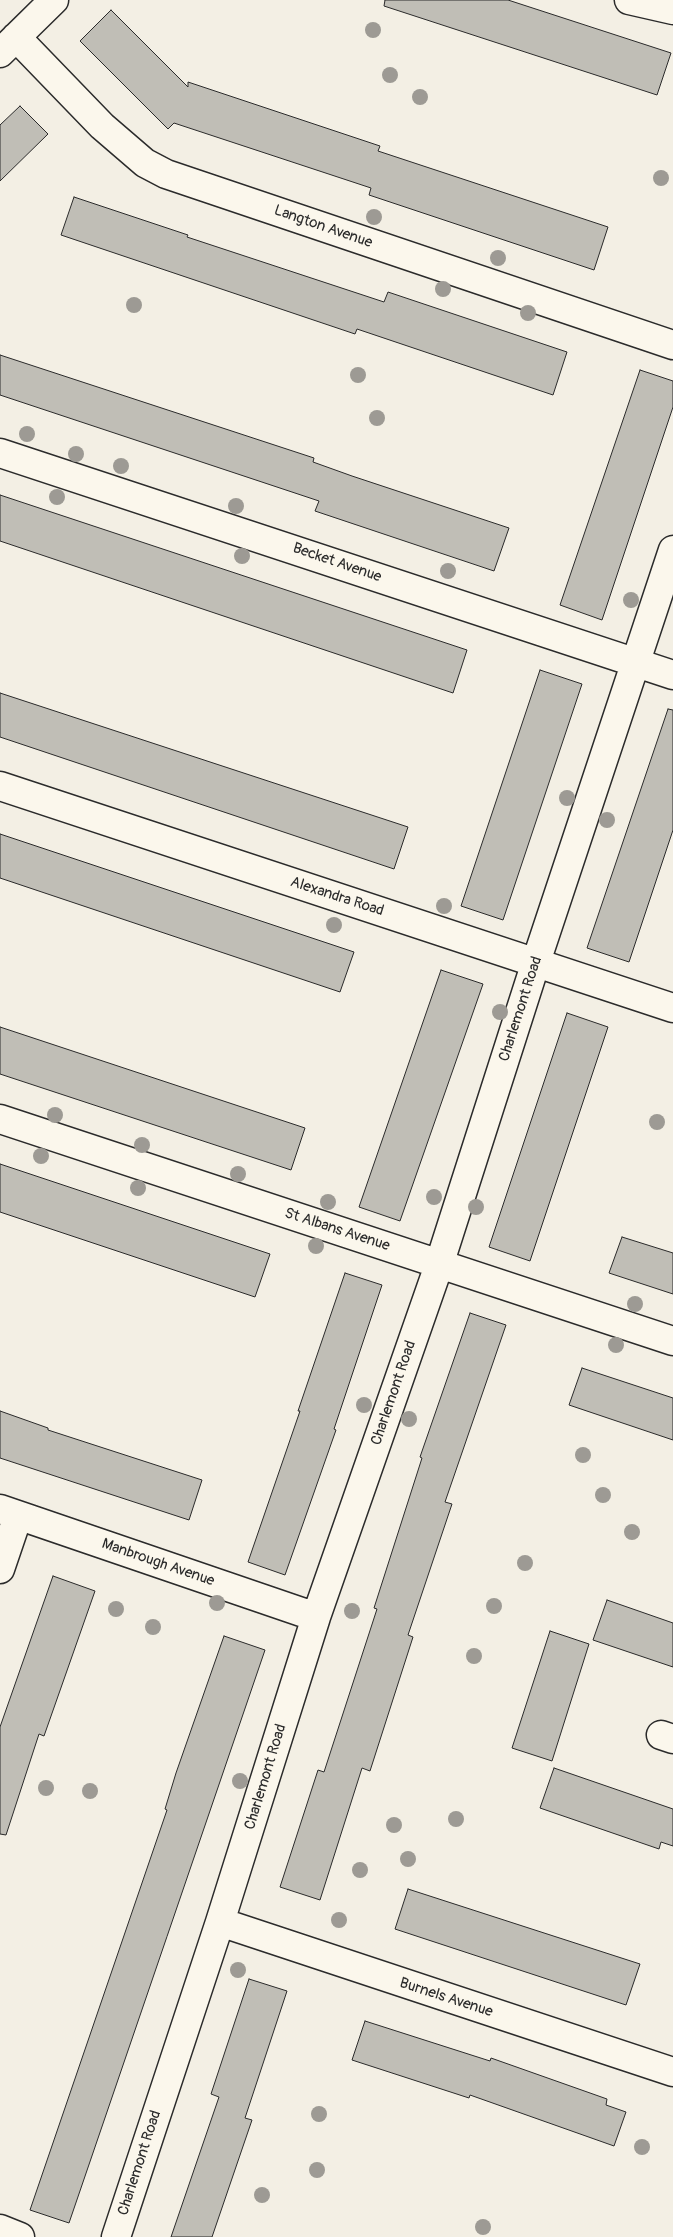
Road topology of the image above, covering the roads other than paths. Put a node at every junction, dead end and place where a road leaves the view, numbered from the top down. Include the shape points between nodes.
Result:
1 (54, 0) edge
2 (629, 0) edge
3 (666, 6) edge
4 (8, 45) edge
5 (673, 345) edge
6 (0, 453) edge
7 (673, 550) edge
8 (637, 662) junction
9 (673, 675) edge
10 (0, 786) edge
11 (536, 962) junction
12 (673, 1008) edge
13 (0, 1120) edge
14 (439, 1264) junction
15 (673, 1342) edge
16 (9, 1512) edge
17 (0, 1569) edge
18 (316, 1617) junction
19 (220, 1922) junction
20 (673, 2072) edge
21 (0, 2229) edge
22 (20, 2237) edge
23 (116, 2237) edge

1 - 4 street
2 - 3 street
4 - 5 street, Langton Avenue via 145,163 166,174
6 - 8 street, Becket Avenue
7 - 8 street, Charlemont Road
8 - 9 street, Becket Avenue
8 - 11 street, Charlemont Road
10 - 11 street, Alexandra Road
11 - 12 street, Alexandra Road
11 - 14 street, Charlemont Road
13 - 14 street, St Albans Avenue
14 - 15 street, St Albans Avenue
14 - 18 street, Charlemont Road
16 - 17 street
16 - 18 street, Manbrough Avenue
18 - 19 street, Charlemont Road
19 - 20 street, Burnels Avenue
19 - 23 street, Charlemont Road
21 - 22 street

